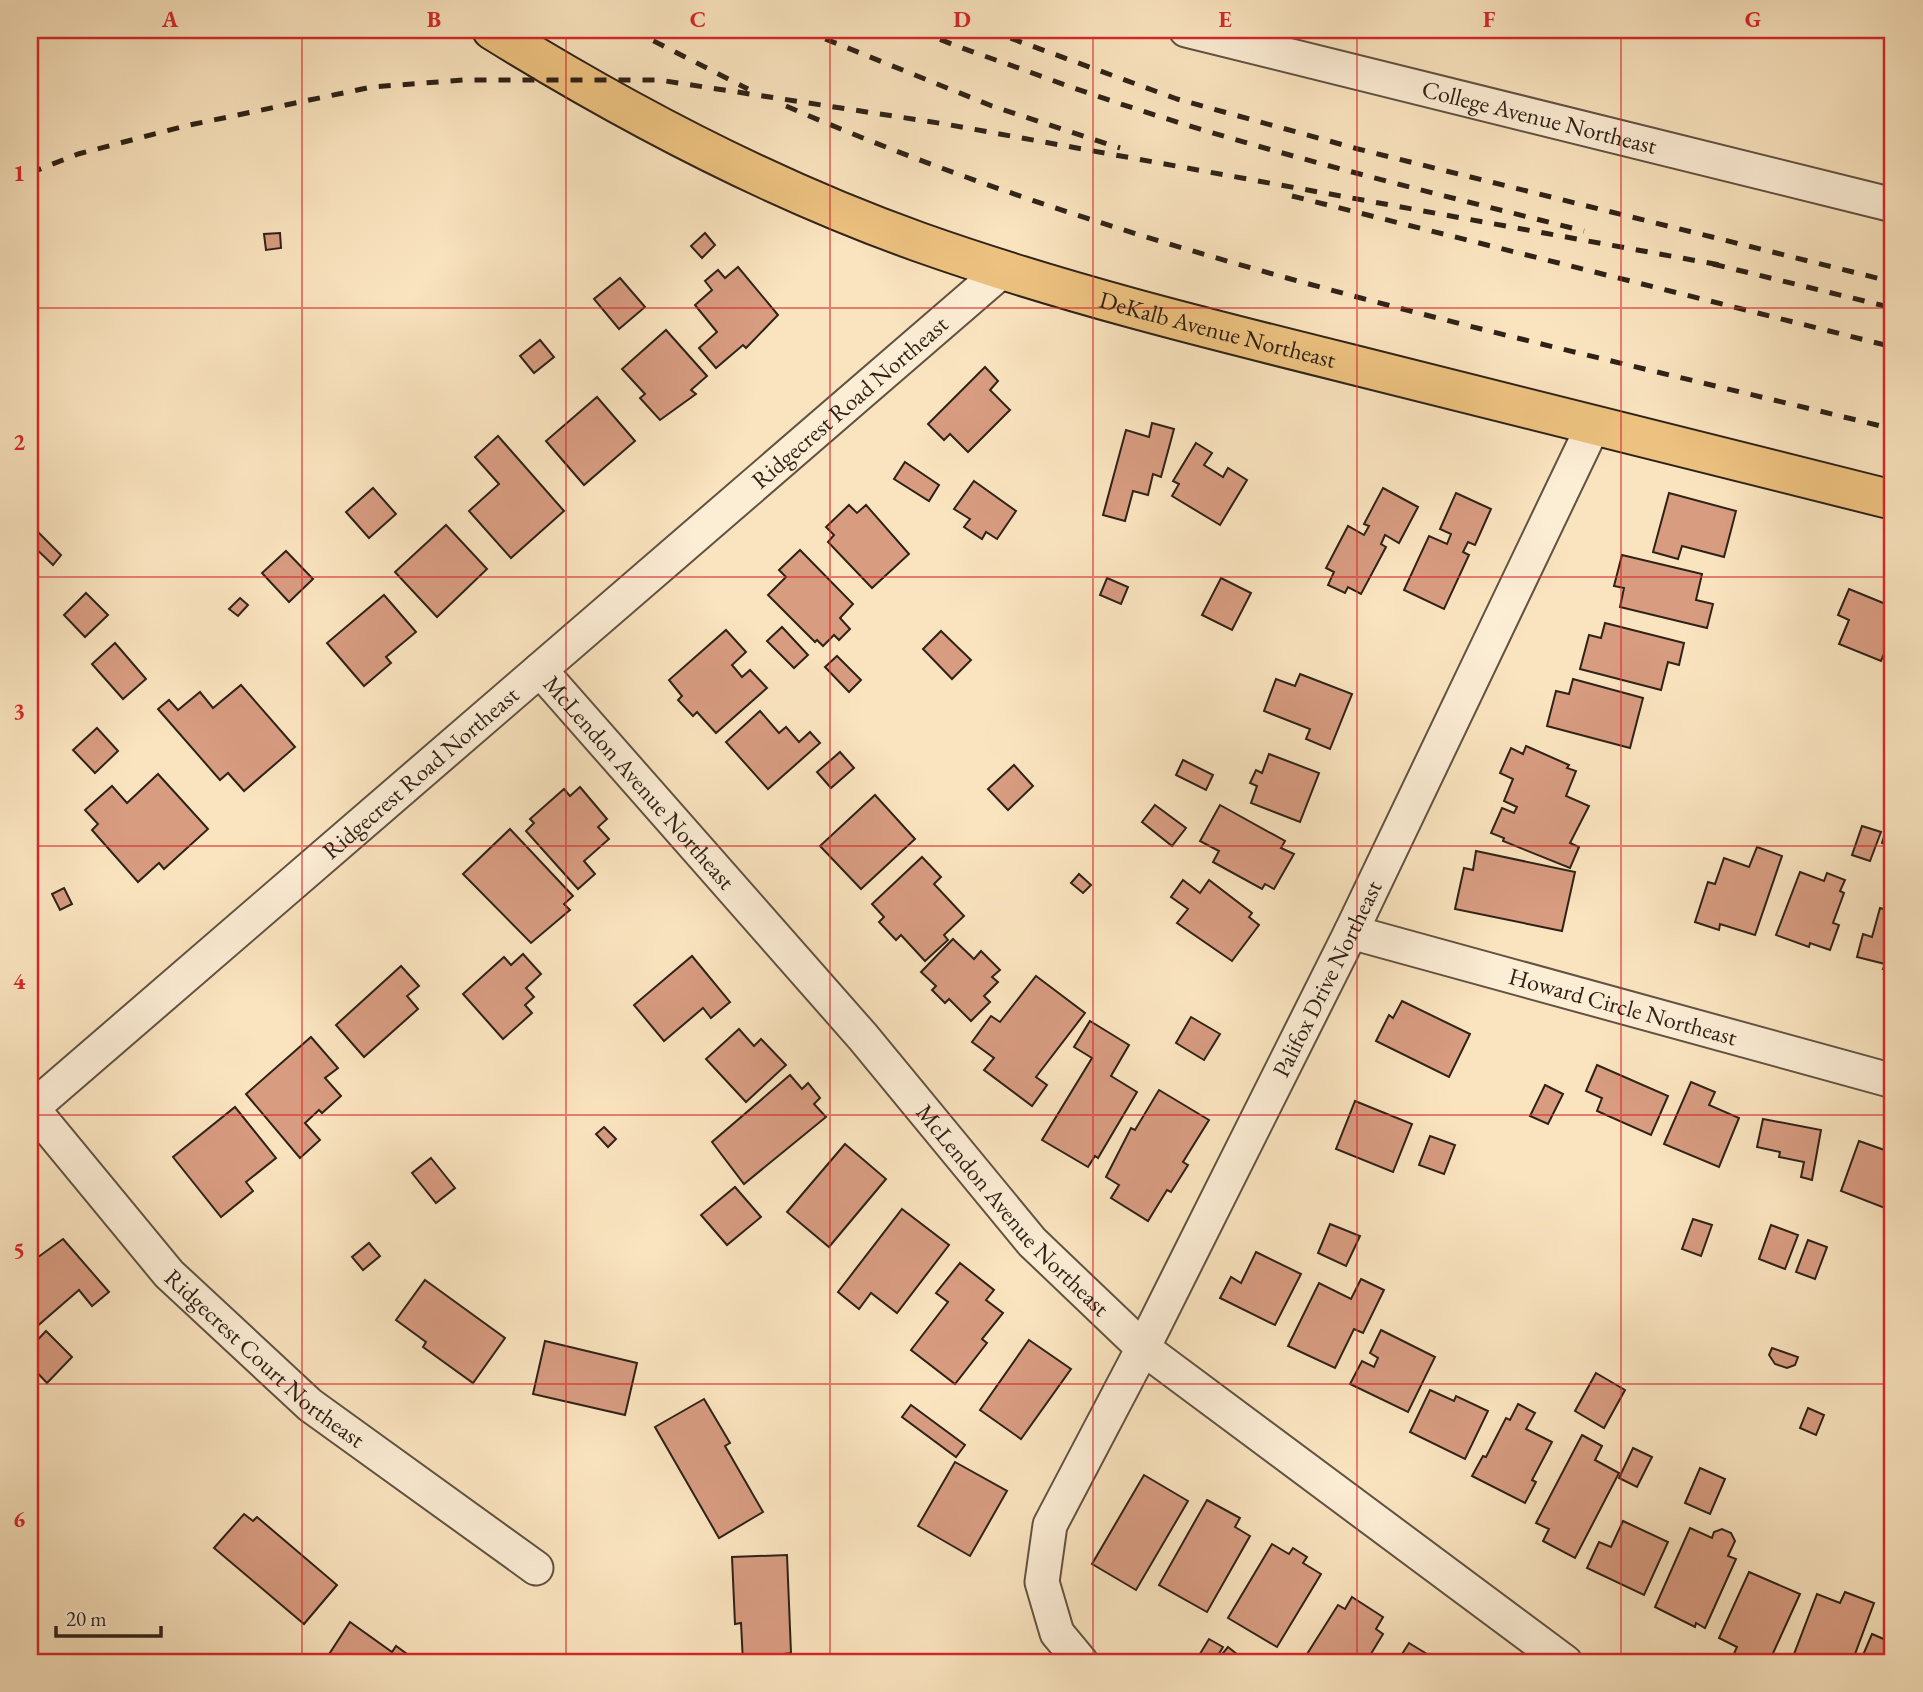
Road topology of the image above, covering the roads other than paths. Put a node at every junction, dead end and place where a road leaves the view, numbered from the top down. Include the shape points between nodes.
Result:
1 (492, 30) edge
2 (1186, 30) edge
3 (1893, 205) edge
4 (1003, 270) junction
5 (1593, 426) junction
6 (1893, 500) edge
7 (540, 670) junction
8 (1351, 932) junction
9 (1893, 1081) edge
10 (31, 1109) edge
11 (1143, 1349) junction
12 (536, 1568) dead end
13 (1081, 1662) edge
14 (1565, 1662) edge

1 - 4 main road, DeKalb Avenue Northeast via 570,78 733,163 823,204
2 - 3 street, College Avenue Northeast
4 - 5 main road, DeKalb Avenue Northeast via 1195,325
4 - 7 street, Ridgecrest Road Northeast
5 - 6 main road, DeKalb Avenue Northeast
5 - 8 street, Palifox Drive Northeast
7 - 10 street, Ridgecrest Road Northeast
7 - 11 street, McLendon Avenue Northeast via 863,1037 1031,1242
8 - 9 street, Howard Circle Northeast
8 - 11 street, Palifox Drive Northeast
10 - 12 street, Ridgecrest Court Northeast via 169,1274 310,1405
11 - 13 street, Palifox Drive Northeast via 1050,1525 1042,1582 1056,1633
11 - 14 street, McLendon Avenue Northeast

